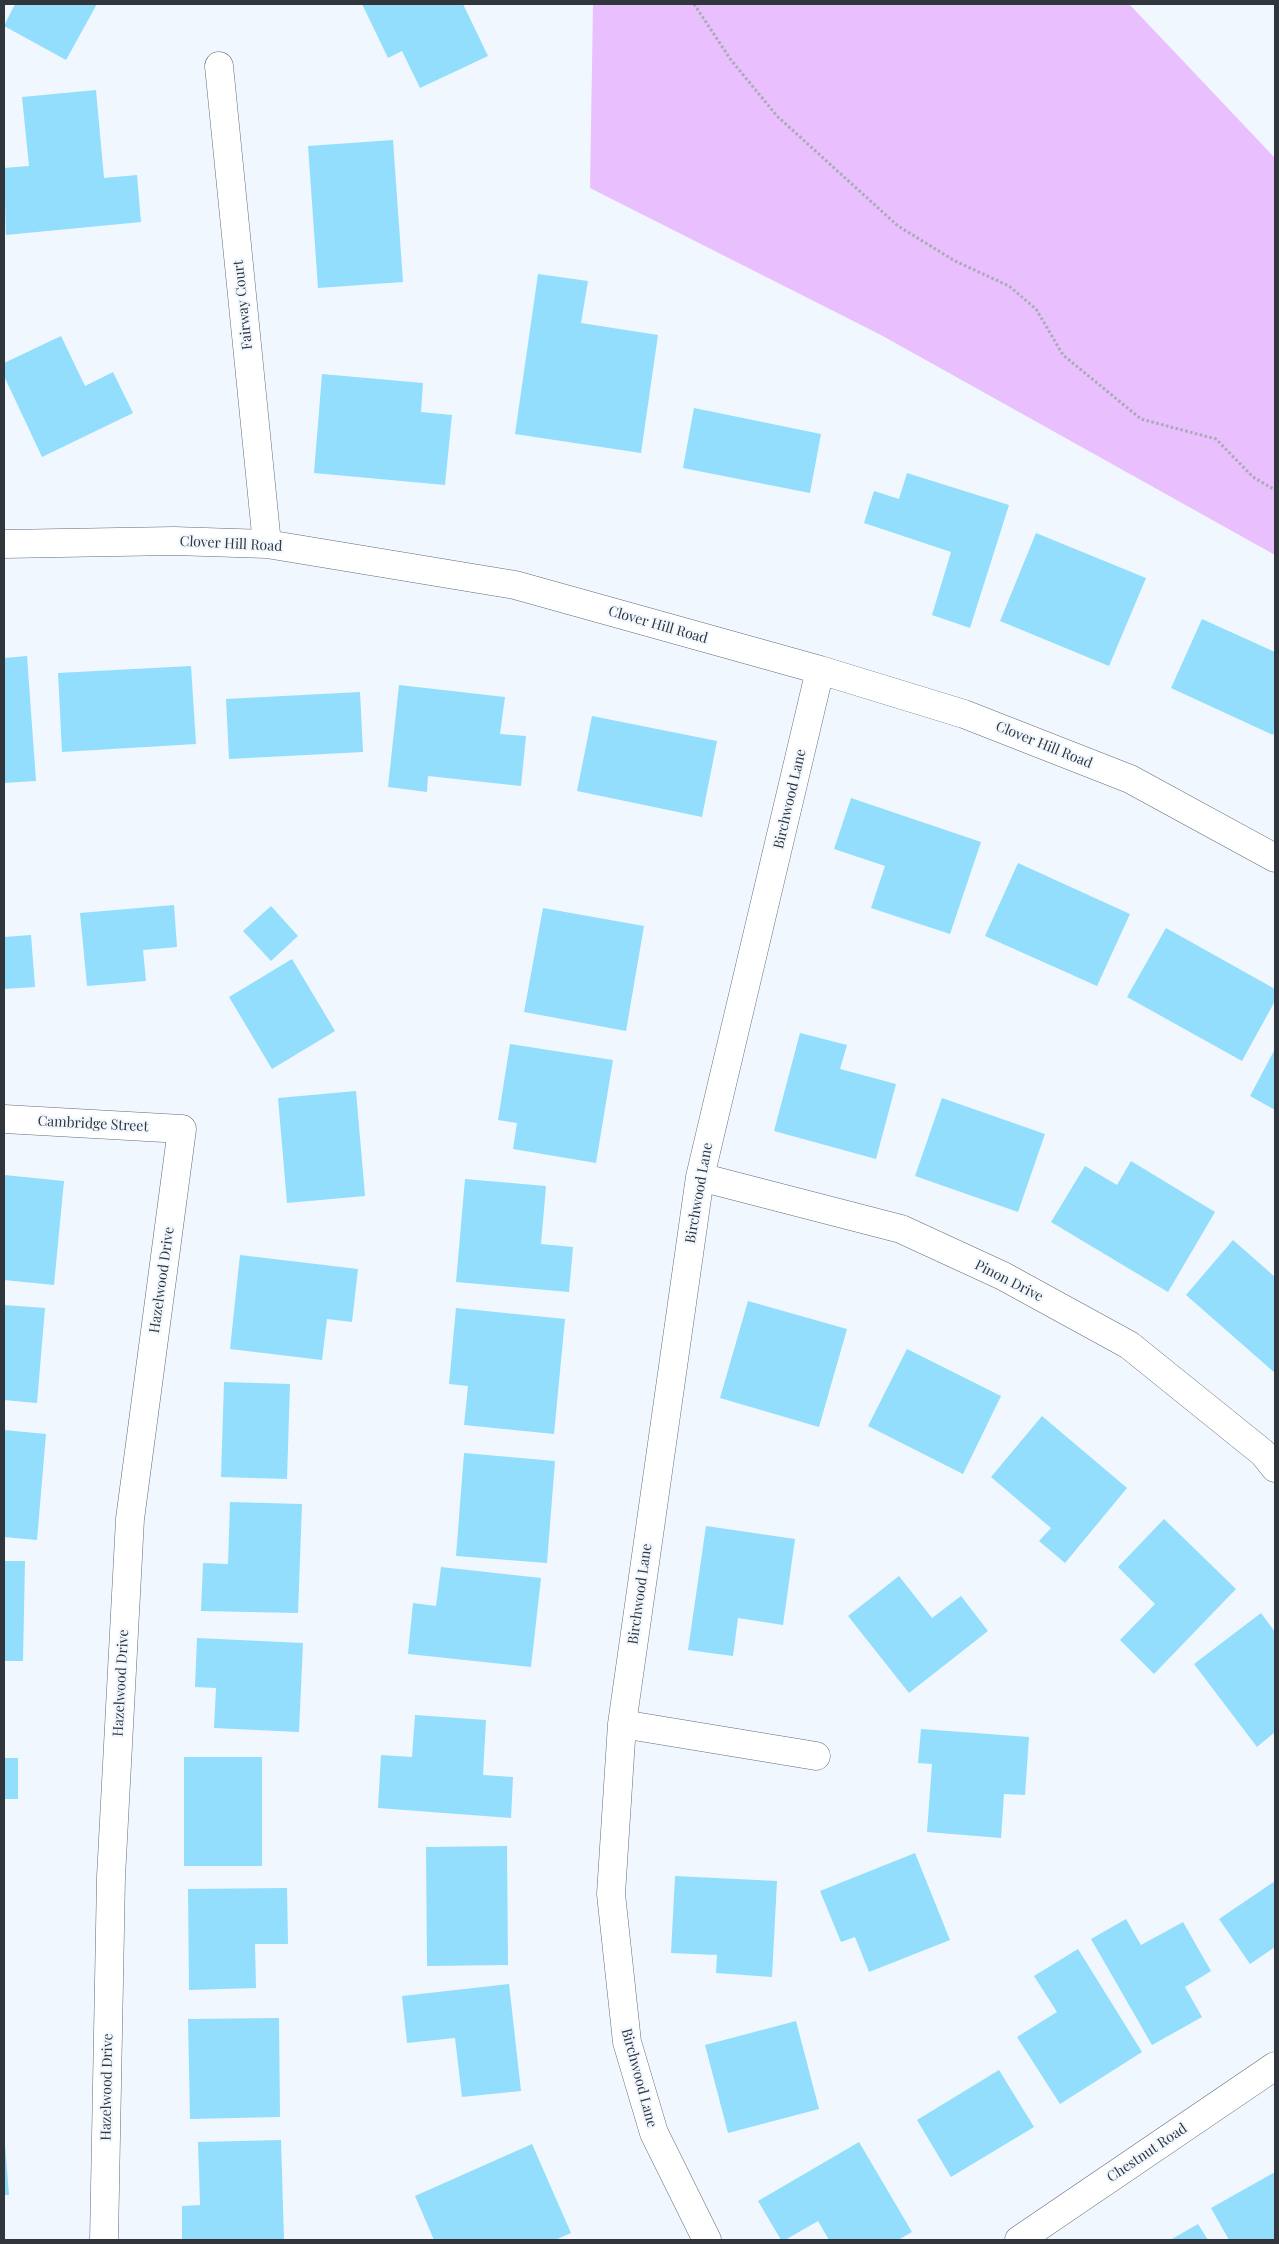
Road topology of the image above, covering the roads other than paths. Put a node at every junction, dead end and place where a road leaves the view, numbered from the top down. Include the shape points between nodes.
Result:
1 (219, 66) dead end
2 (4, 544) edge
3 (267, 544) junction
4 (820, 670) junction
5 (1275, 858) edge
6 (4, 1119) edge
7 (182, 1129) joint
8 (700, 1177) junction
9 (1275, 1468) edge
10 (622, 1724) junction
11 (816, 1756) dead end
12 (1275, 2066) edge
13 (104, 2240) edge
14 (707, 2240) edge
15 (1019, 2240) edge

1 - 3 street, Fairway Court
2 - 3 street, Clover Hill Road via 174,541
3 - 4 street, Clover Hill Road via 515,585
4 - 5 street, Clover Hill Road via 964,714 1130,779
4 - 8 street, Birchwood Lane
6 - 7 street, Cambridge Street
7 - 13 street, Hazelwood Drive via 130,1519 111,1877
8 - 9 street, Pinon Drive via 900,1229 1004,1276 1128,1345 1263,1453
8 - 10 street, Birchwood Lane
10 - 11 street
10 - 14 street, Birchwood Lane via 611,1894 627,2042 654,2133
12 - 15 street, Chestnut Road

